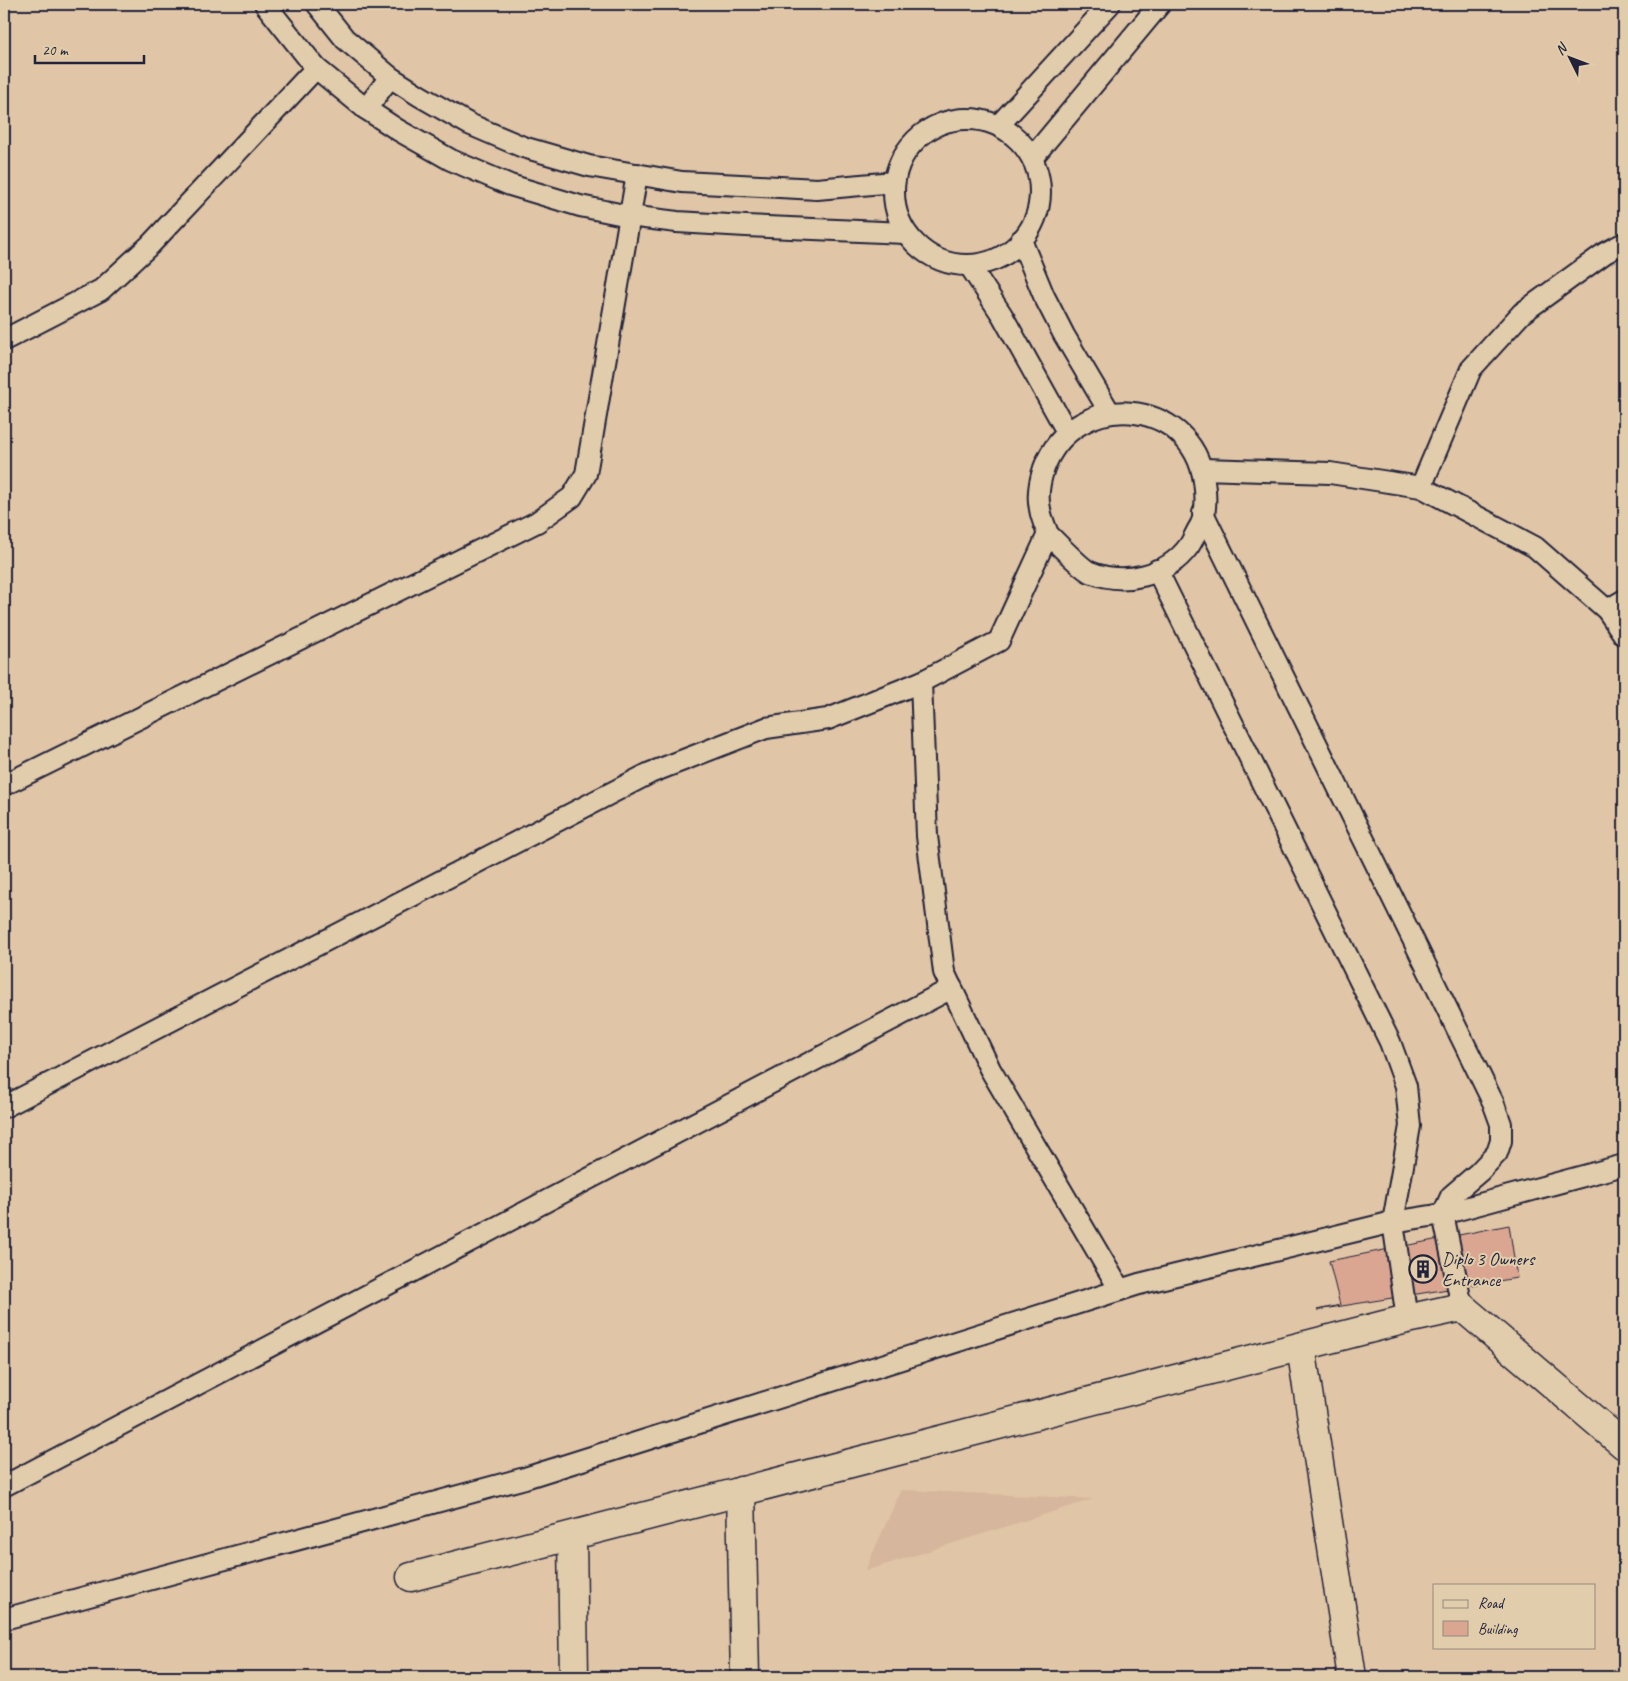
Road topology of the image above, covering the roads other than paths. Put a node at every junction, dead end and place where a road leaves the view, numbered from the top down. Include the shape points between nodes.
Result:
1 (265, 4) edge
2 (317, 4) edge
3 (1110, 4) edge
4 (1160, 4) edge
5 (316, 68) junction
6 (390, 77) junction
7 (366, 109) junction
8 (999, 125) junction
9 (1032, 158) junction
10 (637, 174) junction
11 (894, 182) junction
12 (629, 216) junction
13 (905, 233) junction
14 (1021, 240) junction
15 (1624, 243) edge
16 (970, 265) junction
17 (4, 340) edge
18 (1110, 412) junction
19 (1067, 432) junction
20 (1202, 469) junction
21 (1421, 487) junction
22 (1203, 513) junction
23 (1048, 534) junction
24 (1157, 570) junction
25 (1616, 605) edge
26 (1624, 636) edge
27 (921, 682) junction
28 (4, 785) edge
29 (952, 988) junction
30 (4, 1107) edge
31 (1624, 1165) edge
32 (1442, 1214) junction
33 (1393, 1222) junction
34 (1120, 1290) junction
35 (1462, 1307) junction
36 (1407, 1319) junction
37 (1301, 1347) junction
38 (1624, 1445) edge
39 (4, 1486) edge
40 (741, 1492) junction
41 (572, 1536) junction
42 (411, 1577) dead end
43 (4, 1619) edge
44 (574, 1677) edge
45 (746, 1677) edge
46 (1352, 1677) edge

1 - 5 lane
2 - 6 lane via 345,39
3 - 8 lane
4 - 9 lane
5 - 7 lane
5 - 17 lane via 150,245 101,290
6 - 7 lane
6 - 10 lane via 469,124 523,147 589,166
7 - 12 lane via 451,160 510,185 580,206
8 - 9 lane via 1018,139
8 - 11 lane via 976,118 952,119 930,127 911,143 899,163
9 - 14 lane via 1040,180 1039,204 1031,228
10 - 11 lane via 682,182 817,189
10 - 12 lane
11 - 13 lane via 895,211
12 - 13 lane via 726,225
12 - 28 lane via 586,474 572,497 537,522
13 - 16 lane via 930,255 945,262
14 - 16 lane via 994,260
14 - 18 lane via 1064,335
15 - 21 lane via 1605,253 1522,313 1471,370
16 - 19 lane via 1002,315
18 - 19 lane via 1088,419
18 - 20 lane via 1146,414 1170,426 1190,445
19 - 23 lane via 1050,454 1040,480 1039,508
20 - 21 lane via 1330,473
20 - 22 lane via 1206,495
21 - 25 lane via 1535,547
22 - 24 lane via 1202,522 1189,546 1169,565
22 - 32 lane via 1494,1102 1501,1124 1497,1153 1451,1196
23 - 24 lane via 1088,572 1115,579 1143,577
23 - 27 lane via 1000,641
24 - 33 lane via 1390,1042 1406,1086 1410,1126
25 - 26 lane
27 - 29 lane via 927,836 944,972
27 - 30 lane via 828,719 766,728 650,773
29 - 34 lane via 990,1069
29 - 39 lane
31 - 32 lane
32 - 33 lane
32 - 35 lane
33 - 34 lane
33 - 36 lane
34 - 43 lane via 525,1478
35 - 36 street
35 - 38 street
36 - 37 street
37 - 40 street
37 - 46 street
40 - 41 street
40 - 45 street
41 - 42 street
41 - 44 street

